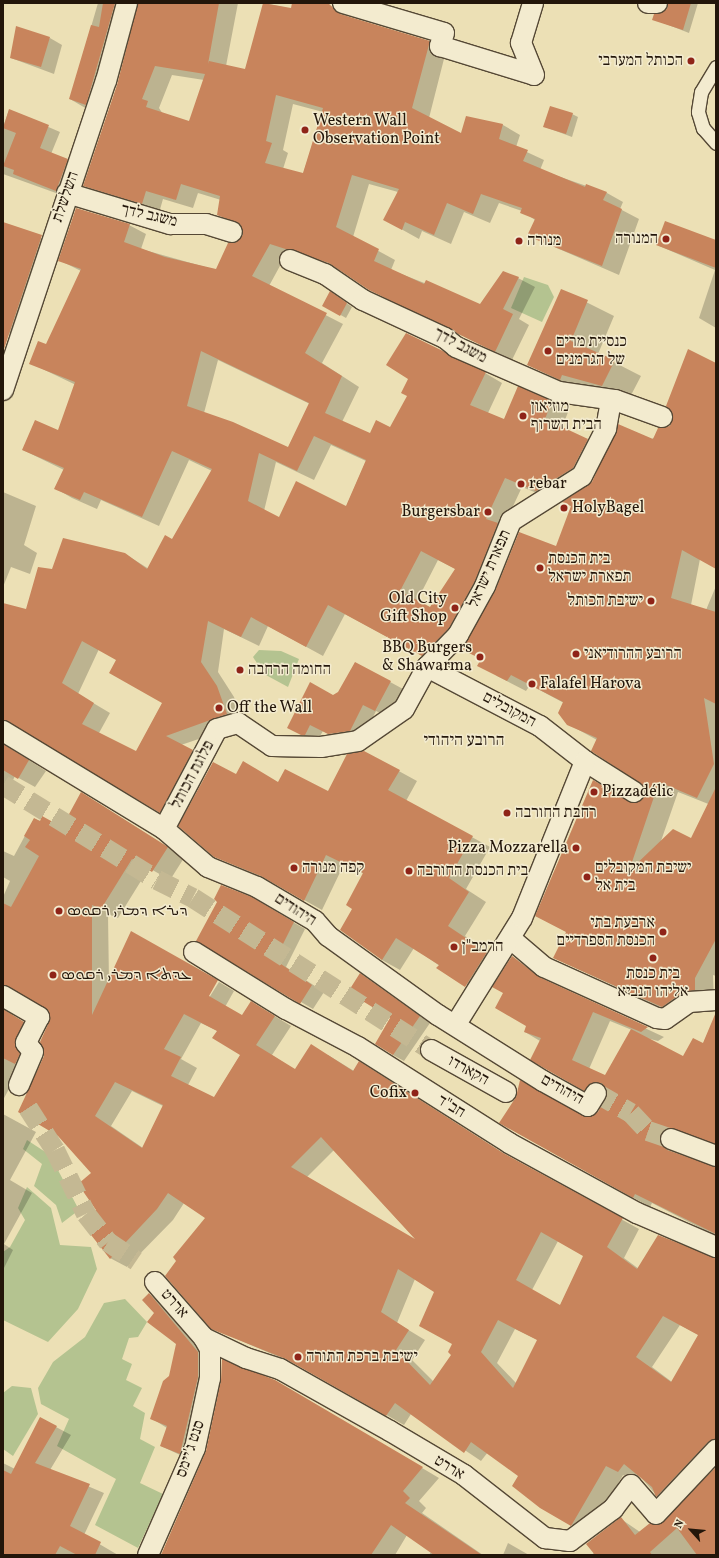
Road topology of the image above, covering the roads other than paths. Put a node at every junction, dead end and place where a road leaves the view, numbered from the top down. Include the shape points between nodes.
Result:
1 (127, 3) edge
2 (343, 3) edge
3 (532, 3) edge
4 (648, 3) edge
5 (657, 3) edge
6 (716, 67) edge
7 (716, 143) edge
8 (67, 193) junction
9 (232, 232) dead end
10 (290, 260) dead end
11 (3, 390) edge
12 (610, 400) junction
13 (662, 417) dead end
14 (427, 667) junction
15 (381, 728) joint
16 (3, 731) edge
17 (585, 761) junction
18 (634, 792) dead end
19 (164, 829) junction
20 (511, 939) junction
21 (194, 952) dead end
22 (6, 996) edge
23 (716, 1000) edge
24 (456, 1024) junction
25 (431, 1050) tunnel mouth
26 (20, 1085) dead end
27 (506, 1092) dead end
28 (596, 1093) dead end
29 (671, 1139) tunnel mouth
30 (716, 1156) edge
31 (716, 1247) edge
32 (155, 1282) dead end
33 (204, 1338) junction
34 (716, 1450) edge
35 (148, 1555) edge

1 - 8 street, השלשלת via 106,81
2 - 3 street via 444,32 440,46 534,75 521,43
4 - 5 street
6 - 7 lane via 701,92 698,112 703,128
8 - 9 street, משגב לדך via 170,224 206,224
8 - 11 street, השלשלת
10 - 12 street, משגב לדך via 325,274 363,300 445,338 456,347 559,392
12 - 13 street, משגב לדך
12 - 14 street, תפארת ישראל via 606,429 582,476 511,521 485,586 458,635
14 - 15 street, תפארת ישראל via 404,709
14 - 17 street, המקובלים via 540,726
15 - 19 street, פלוגת הכותל via 358,741 298,748 272,746 238,723 217,729
16 - 19 street, היהודים
17 - 18 street, המקובלים
17 - 20 street
19 - 24 street, היהודים via 208,866 257,887 315,921 328,936
20 - 23 street via 544,967 657,1018 666,1019 689,1002
20 - 24 street
21 - 31 street, חב"ד via 286,1009 358,1047 509,1143 637,1213
22 - 26 street via 39,1017 26,1043 33,1052
24 - 28 street, היהודים via 588,1106
25 - 27 street, הקארדו
29 - 30 street
32 - 33 street, אררט
33 - 34 street, אררט via 246,1358 280,1368 390,1431 464,1475 545,1538 570,1542 613,1509 631,1485 656,1514
33 - 35 street, סנט ג'יימס via 210,1349 210,1378 194,1448

